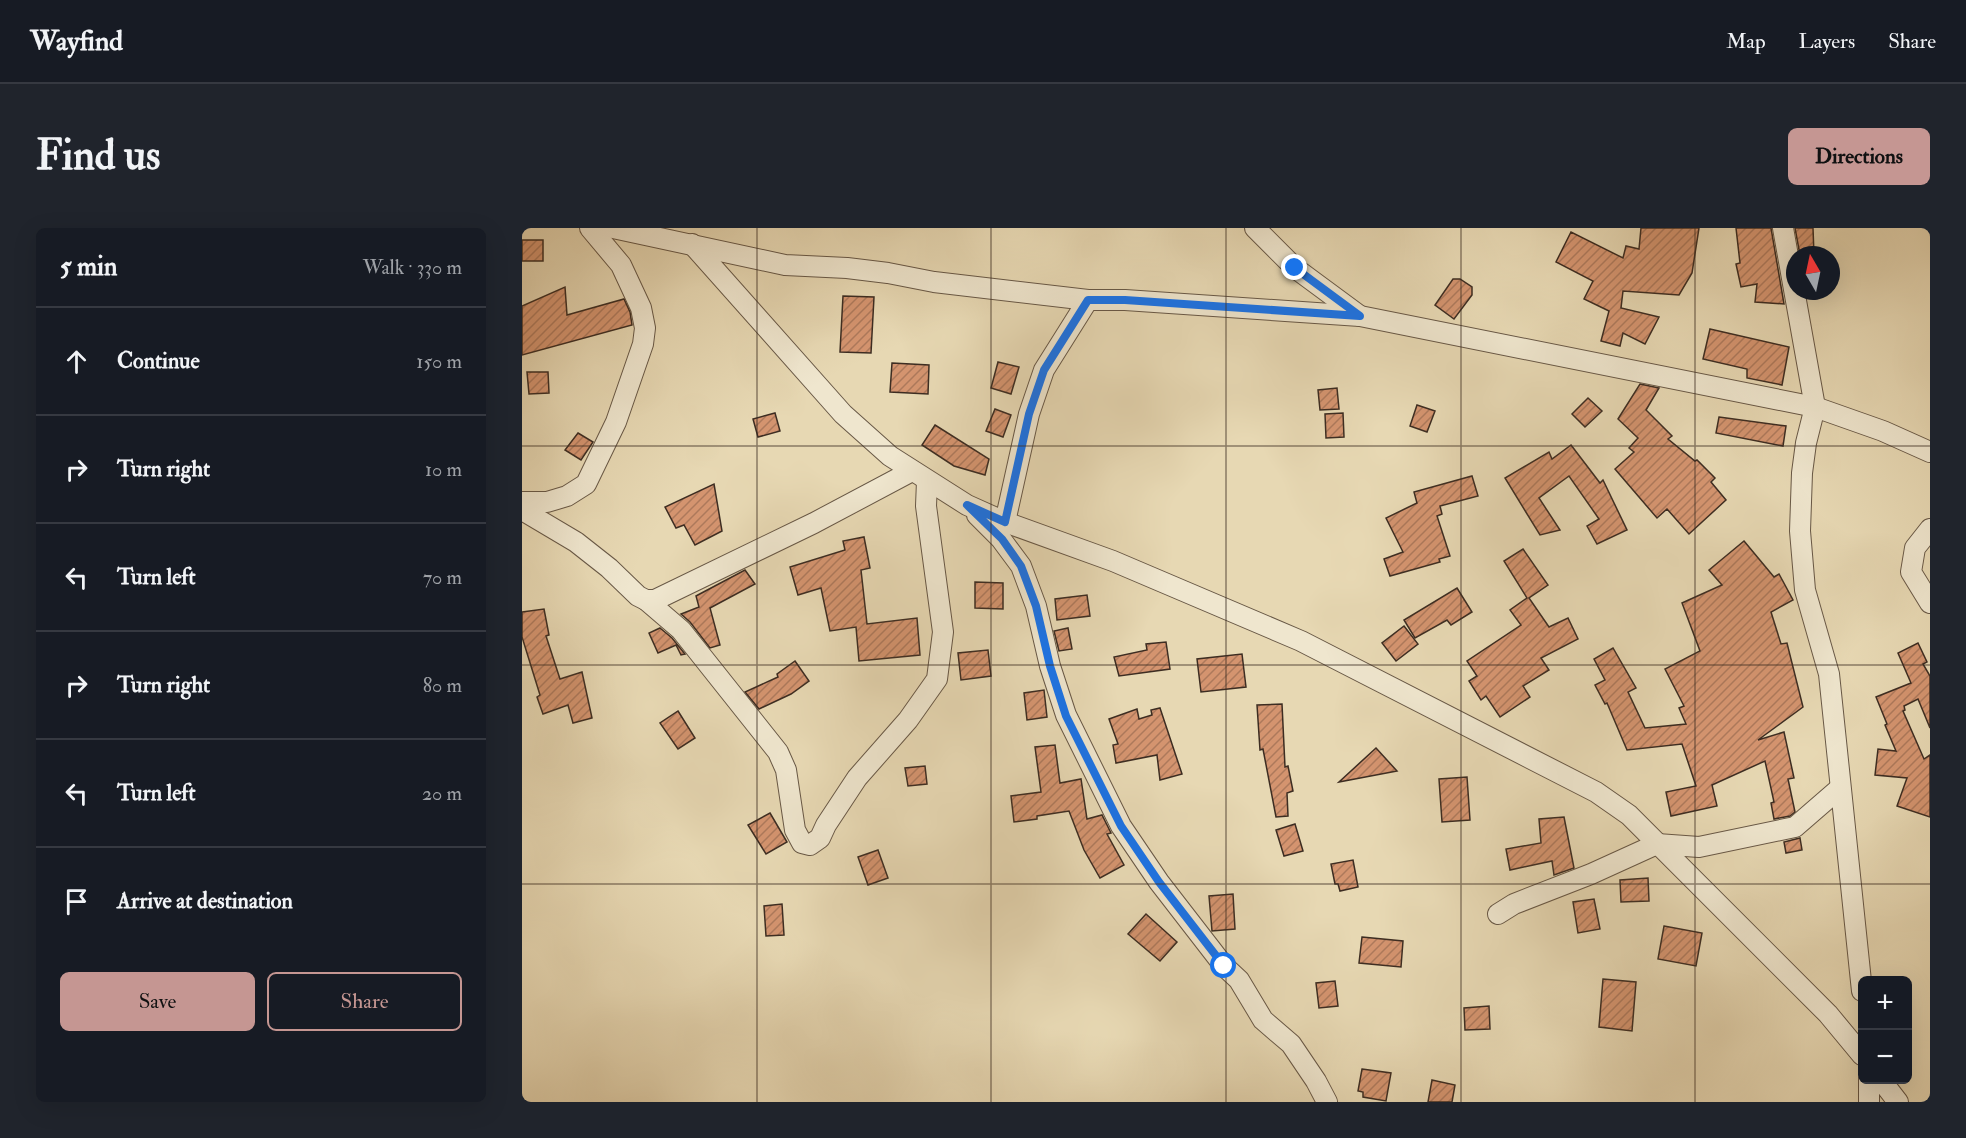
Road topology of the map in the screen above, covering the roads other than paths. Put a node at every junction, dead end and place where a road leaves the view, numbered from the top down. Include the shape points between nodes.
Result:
1 (590, 228) edge
2 (613, 228) edge
3 (1255, 228) edge
4 (1783, 228) edge
5 (692, 244) junction
6 (1088, 300) junction
7 (1360, 316) junction
8 (1815, 407) junction
9 (1930, 452) edge
10 (919, 476) junction
11 (522, 502) edge
12 (967, 505) junction
13 (522, 510) edge
14 (1005, 522) junction
15 (1930, 529) edge
16 (646, 600) junction
17 (1930, 603) edge
18 (1840, 788) junction
19 (1658, 844) junction
20 (1498, 914) dead end
21 (1861, 976) edge
22 (1858, 1050) edge
23 (1869, 1084) edge
24 (1884, 1084) edge
25 (1327, 1102) edge
26 (1869, 1102) edge
27 (1898, 1102) edge

1 - 11 street via 621,265 641,308 643,344 616,422 586,484 547,502
2 - 5 street
3 - 7 street via 1295,268
4 - 8 street
5 - 6 street via 785,265 847,268
5 - 10 street via 843,414
6 - 7 street
6 - 14 street via 1044,370 1029,414
7 - 8 street
8 - 9 street
8 - 18 street via 1802,474 1800,531 1804,590 1829,674
10 - 12 street
10 - 16 street via 665,597
10 - 16 street via 943,632 937,679 908,720 857,778 820,838 810,845 802,843 795,830 786,770 778,752 681,630
12 - 14 street
12 - 25 street via 1002,539 1021,566 1066,716 1121,826 1159,882 1239,980 1263,1020 1291,1044
13 - 16 street via 576,542
14 - 19 street via 1113,561 1301,641 1596,792 1629,815
15 - 17 street via 1915,548 1911,572
18 - 19 street via 1795,827 1699,847
18 - 21 street
19 - 20 street
19 - 22 street via 1828,1014
23 - 26 street
24 - 27 street

